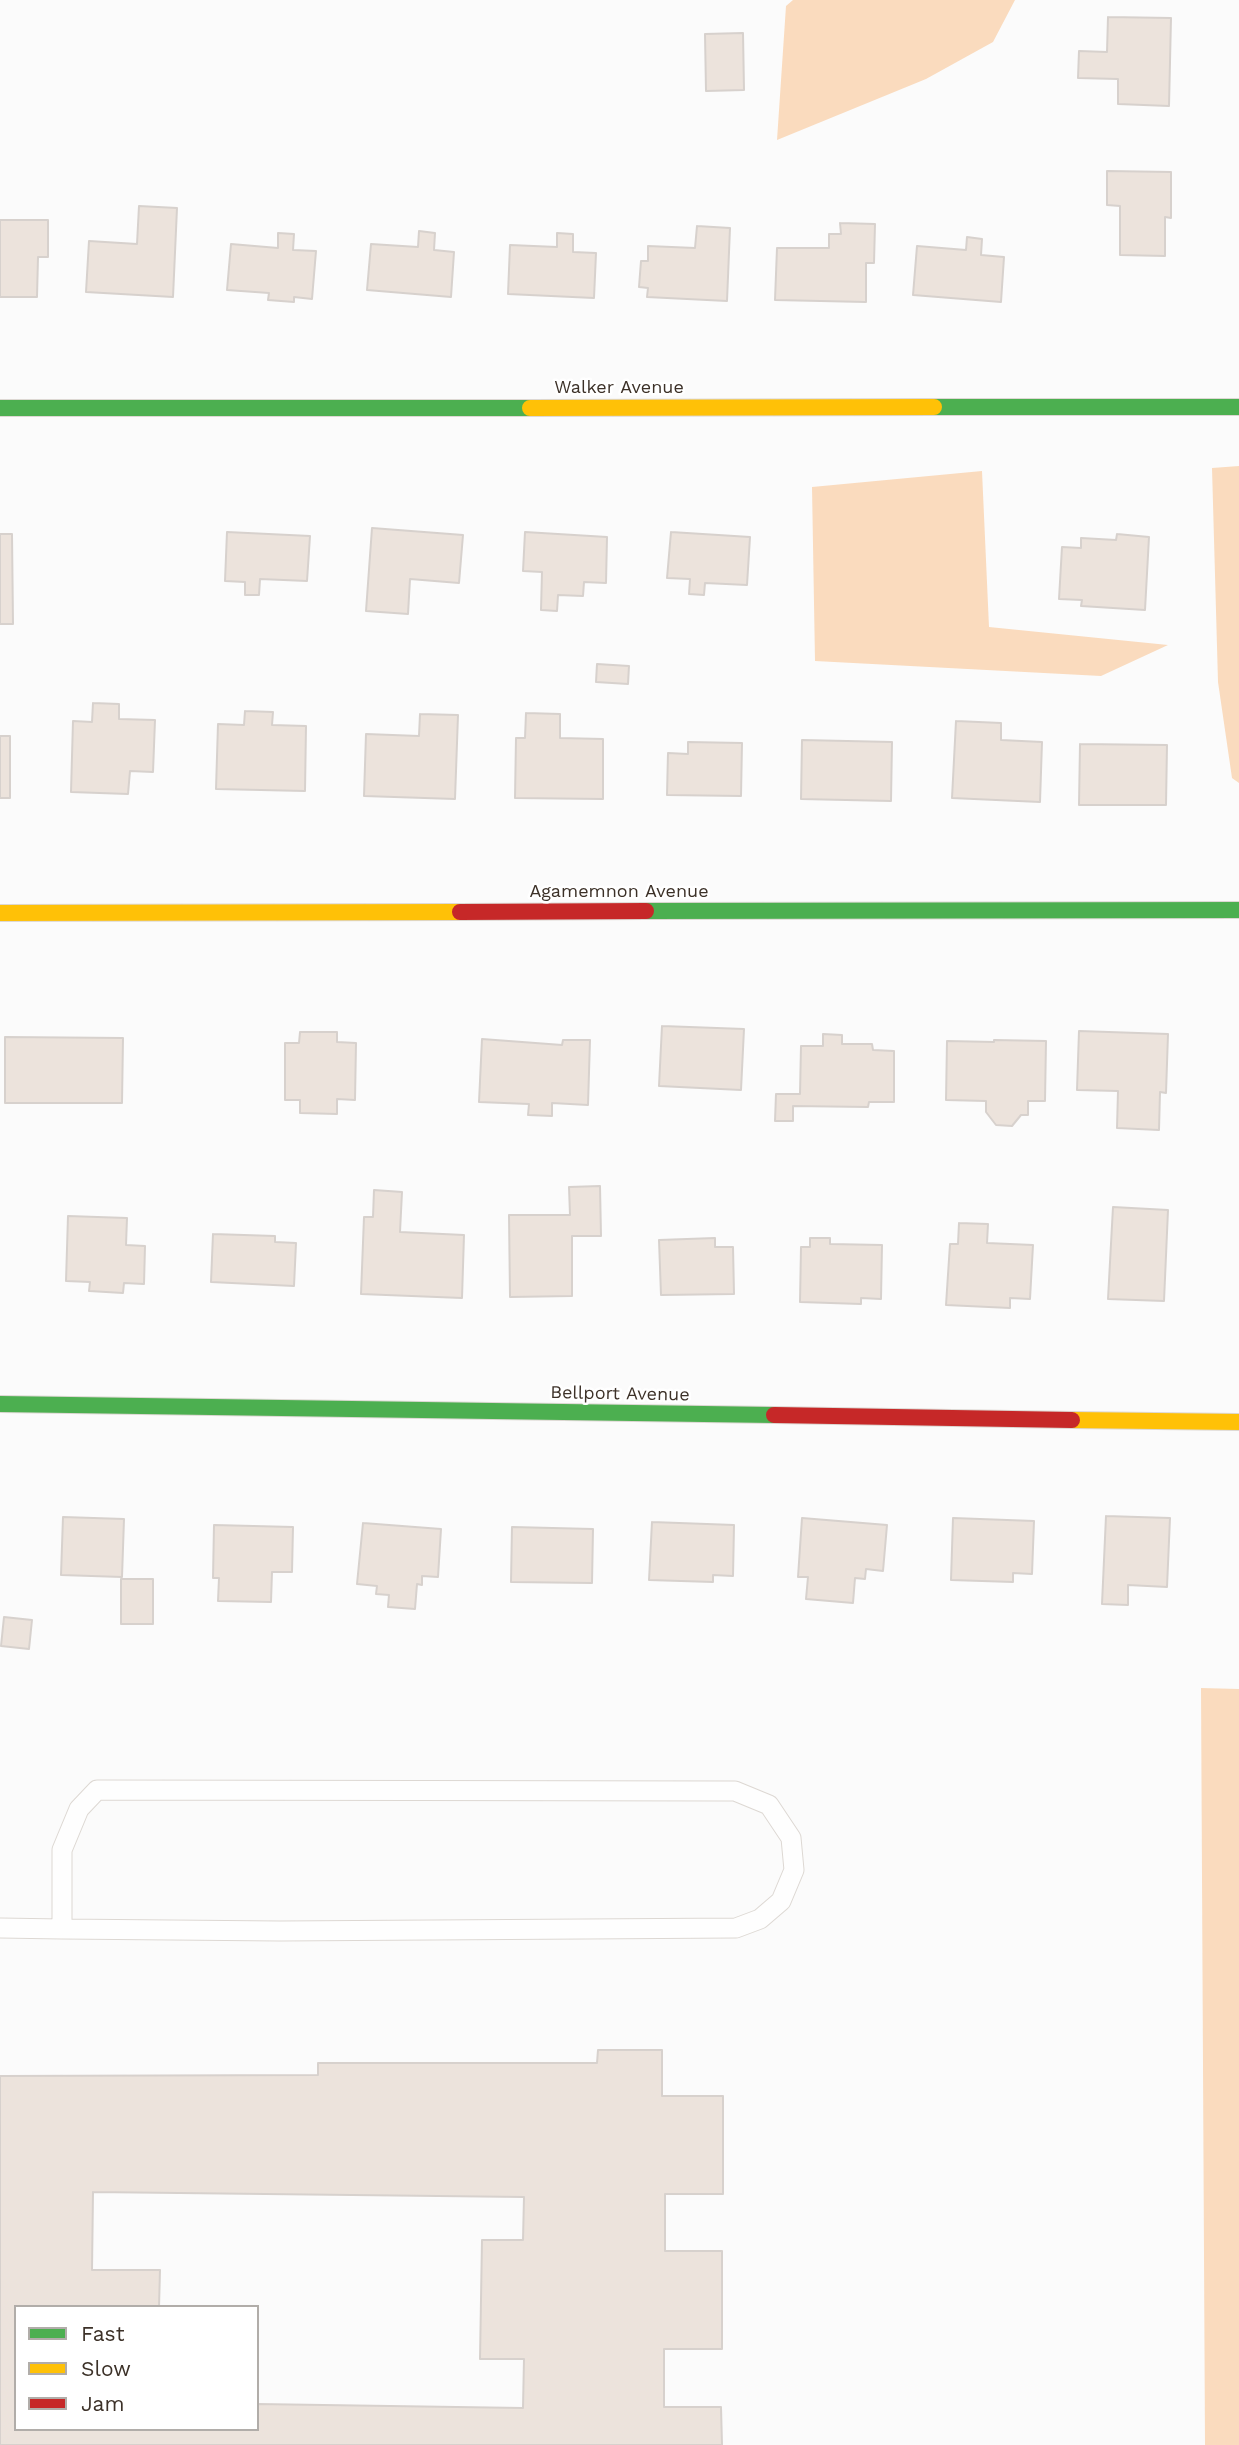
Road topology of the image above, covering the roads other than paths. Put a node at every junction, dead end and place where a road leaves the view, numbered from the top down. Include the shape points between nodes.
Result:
1 (1239, 407) edge
2 (0, 408) edge
3 (1239, 910) edge
4 (0, 913) edge
5 (0, 1404) edge
6 (1239, 1422) edge
7 (0, 1928) edge
8 (62, 1930) junction

1 - 2 street, Walker Avenue
3 - 4 street, Agamemnon Avenue
5 - 6 street, Bellport Avenue
7 - 8 lane
8 - 8 lane via 736,1928 760,1919 781,1901 794,1870 791,1838 769,1805 736,1791 97,1790 79,1809 62,1850

